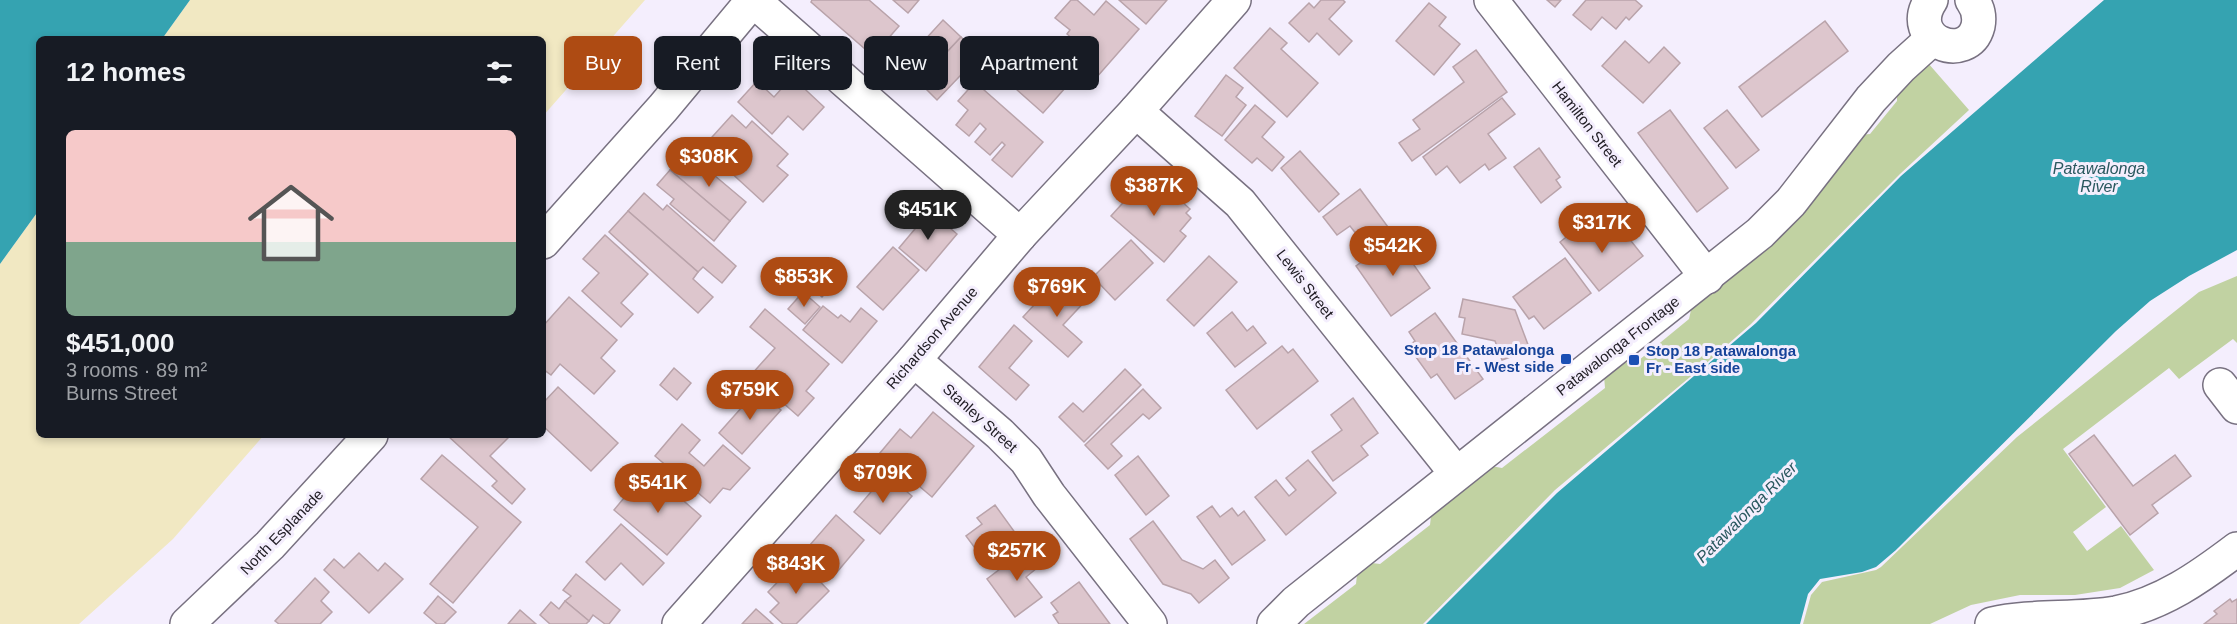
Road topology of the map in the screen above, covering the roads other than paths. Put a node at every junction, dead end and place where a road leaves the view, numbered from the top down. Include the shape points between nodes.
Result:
1 (753, 0) edge
2 (1234, 0) edge
3 (1491, 0) edge
4 (1931, 0) edge
5 (1979, 4) edge
6 (1932, 39) junction
7 (1136, 111) junction
8 (1020, 235) junction
9 (546, 239) edge
10 (1707, 277) junction
11 (914, 360) junction
12 (368, 438) edge
13 (1456, 473) junction
14 (2237, 549) edge
15 (187, 624) edge
16 (679, 624) edge
17 (1150, 624) edge
18 (1274, 624) edge
19 (1994, 624) edge

1 - 8 street
1 - 9 street
2 - 7 street, Richardson Avenue
3 - 10 street, Hamilton Street
4 - 6 street via 1924,22
5 - 6 street via 1977,31 1971,39 1952,46
6 - 10 street, Patawalonga Frontage via 1871,99 1791,202
7 - 8 street, Richardson Avenue
7 - 13 street, Lewis Street via 1240,203
8 - 11 street, Richardson Avenue
10 - 13 street, Patawalonga Frontage
11 - 16 street, Richardson Avenue
11 - 17 street, Stanley Street via 1026,460
12 - 15 street, North Esplanade via 270,545
13 - 18 street, Patawalonga Frontage
14 - 19 street via 2185,586 2147,604 2116,613 2025,618

